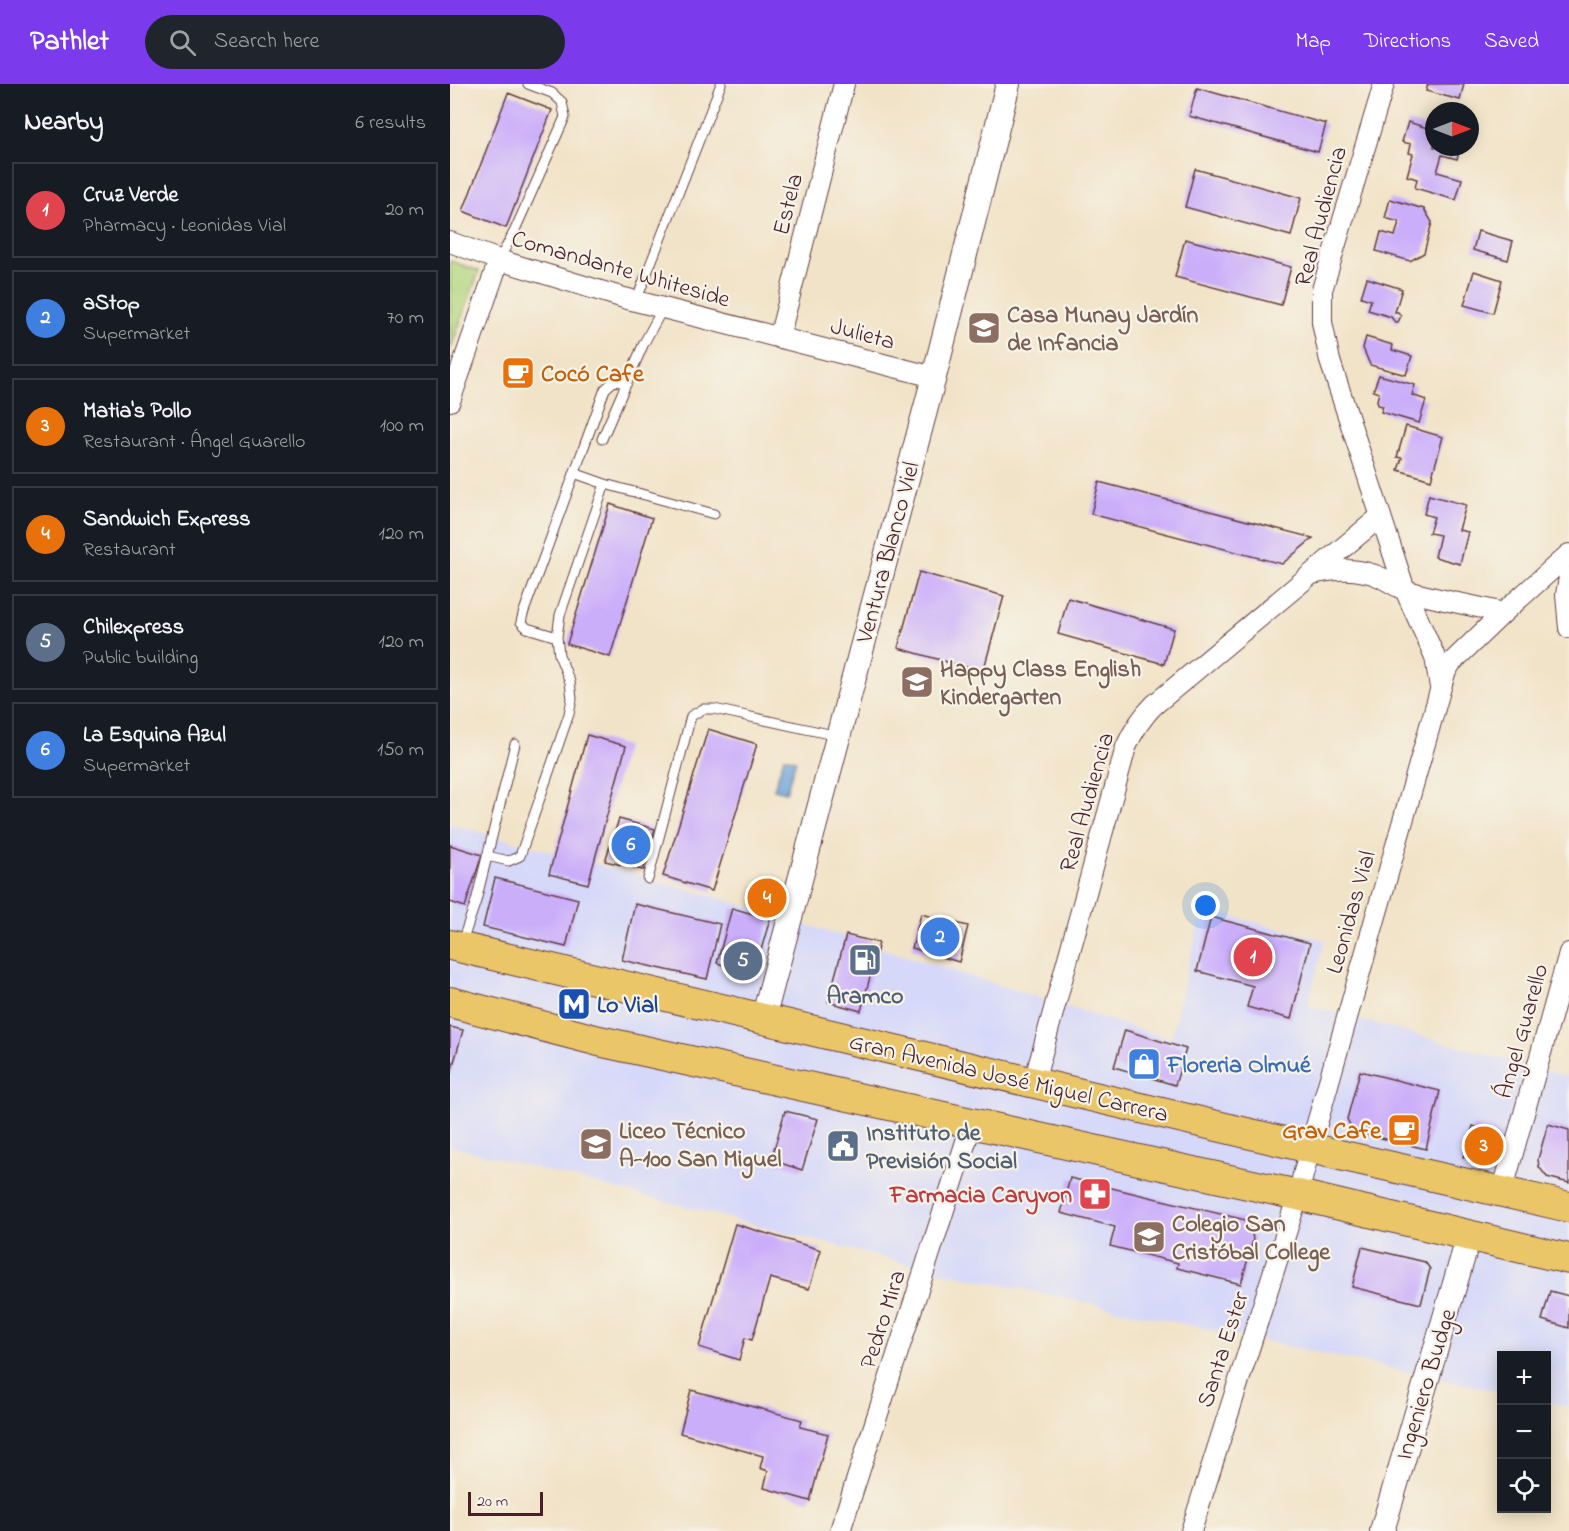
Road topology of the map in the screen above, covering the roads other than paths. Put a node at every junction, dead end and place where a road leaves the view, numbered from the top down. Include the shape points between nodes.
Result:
1 (528, 84) edge
2 (721, 84) edge
3 (844, 84) edge
4 (1008, 84) edge
5 (1384, 84) edge
6 (450, 242) edge
7 (499, 260) junction
8 (636, 301) junction
9 (663, 308) junction
10 (779, 338) junction
11 (934, 377) junction
12 (627, 383) junction
13 (450, 401) edge
14 (602, 439) dead end
15 (574, 473) junction
16 (604, 484) junction
17 (714, 514) dead end
18 (1381, 516) junction
19 (1569, 554) edge
20 (1311, 574) junction
21 (1569, 577) edge
22 (1405, 590) junction
23 (1503, 613) junction
24 (1569, 628) edge
25 (556, 637) junction
26 (1440, 689) junction
27 (838, 736) junction
28 (515, 744) dead end
29 (487, 856) junction
30 (648, 879) dead end
31 (455, 946) edge
32 (1569, 953) edge
33 (450, 1002) edge
34 (763, 1019) junction
35 (1034, 1082) junction
36 (972, 1123) junction
37 (1310, 1148) junction
38 (1502, 1192) junction
39 (1298, 1195) junction
40 (1569, 1207) edge
41 (1469, 1236) junction
42 (1569, 1259) edge
43 (840, 1531) edge
44 (1191, 1531) edge
45 (1382, 1531) edge

1 - 7 lane via 552,93 562,102 565,117
2 - 8 lane
3 - 10 street, Estela
4 - 11 street, Ventura Blanco Viel
5 - 18 street, Real Audiencia via 1323,290 1322,322 1330,362
6 - 7 street, Comandante Whiteside
7 - 8 street, Comandante Whiteside
7 - 13 street
8 - 9 street, Comandante Whiteside
9 - 10 street, Comandante Whiteside
9 - 12 lane
10 - 11 street, Julieta
11 - 27 street, Ventura Blanco Viel
12 - 14 lane
12 - 15 lane via 614,381 604,389
15 - 16 lane
15 - 25 lane via 521,622 527,628
16 - 17 lane
16 - 25 lane
18 - 20 street, Real Audiencia
18 - 22 street, Leonidas Vial
19 - 23 street
20 - 22 street via 1362,571
20 - 35 street, Real Audiencia via 1154,705 1134,730 1126,747
21 - 24 street
22 - 23 street
22 - 26 street, Leonidas Vial via 1435,657
23 - 26 street, Leonidas Vial via 1451,663
25 - 29 lane via 570,682 569,714 520,856 509,861
26 - 37 street, Leonidas Vial
27 - 30 lane via 714,710 703,709 691,716
27 - 34 street, Ventura Blanco Viel
28 - 29 lane
29 - 31 lane via 476,901
31 - 34 main road, Gran Avenida José Miguel Carrera
32 - 38 street, Ángel Guarello
33 - 36 main road via 599,1041
34 - 35 main road, Gran Avenida José Miguel Carrera
35 - 37 main road, Gran Avenida José Miguel Carrera
36 - 39 main road
36 - 43 street, Pedro Mira
37 - 38 main road, Gran Avenida José Miguel Carrera
37 - 39 street, Santa Ester
38 - 40 main road, Gran Avenida José Miguel Carrera
39 - 41 main road
39 - 44 street, Santa Ester
41 - 42 main road
41 - 45 street, Ingeniero Budge

